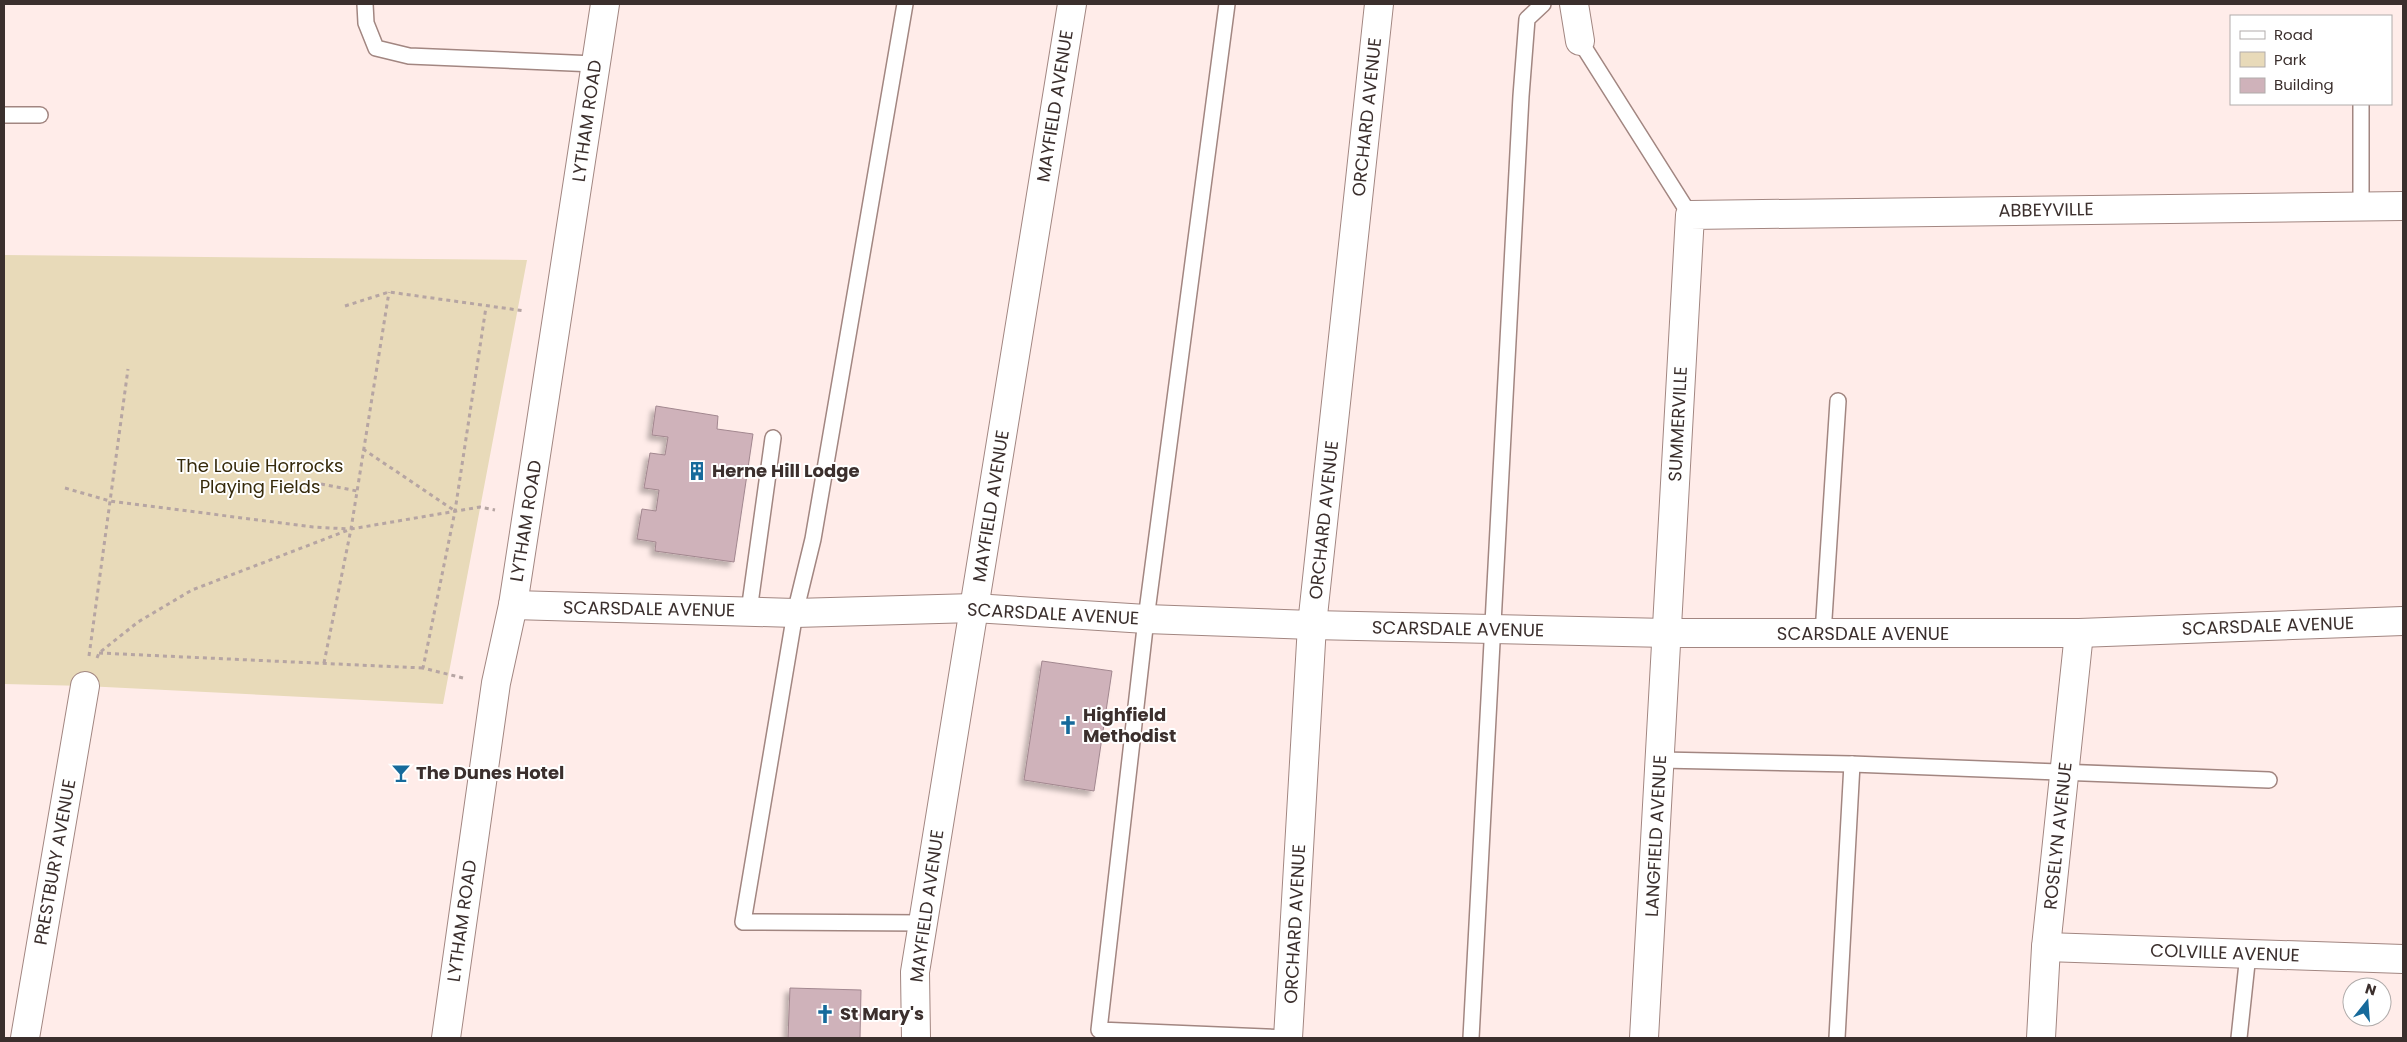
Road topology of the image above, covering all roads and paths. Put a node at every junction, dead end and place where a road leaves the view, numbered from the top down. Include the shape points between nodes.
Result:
1 (365, 4) edge
2 (605, 4) edge
3 (905, 4) edge
4 (1072, 4) edge
5 (1227, 4) edge
6 (1379, 4) edge
7 (1543, 4) edge
8 (1574, 4) edge
9 (1580, 40) joint
10 (595, 64) junction
11 (2361, 105) edge
12 (40, 115) dead end
13 (4, 116) edge
14 (2361, 206) junction
15 (2403, 206) edge
16 (1690, 215) junction
17 (389, 292) junction
18 (345, 306) dead end
19 (486, 307) junction
20 (558, 316) junction
21 (128, 369) dead end
22 (1838, 401) dead end
23 (773, 438) dead end
24 (364, 449) junction
25 (321, 484) dead end
26 (65, 488) dead end
27 (357, 491) junction
28 (110, 501) junction
29 (455, 511) junction
30 (526, 516) junction
31 (351, 529) junction
32 (513, 605) junction
33 (974, 608) junction
34 (749, 611) junction
35 (795, 613) junction
36 (1146, 619) junction
37 (2403, 621) edge
38 (1312, 625) junction
39 (1493, 631) junction
40 (2079, 633) junction
41 (1667, 634) junction
42 (1823, 634) junction
43 (99, 653) junction
44 (324, 663) junction
45 (423, 668) junction
46 (496, 683) junction
47 (85, 686) junction
48 (1661, 760) junction
49 (1852, 764) junction
50 (2064, 774) junction
51 (2268, 780) dead end
52 (923, 924) junction
53 (2046, 947) junction
54 (2248, 954) junction
55 (2403, 959) edge
56 (25, 1038) edge
57 (446, 1038) edge
58 (916, 1038) edge
59 (1288, 1038) edge
60 (1471, 1038) edge
61 (1644, 1038) edge
62 (1837, 1038) edge
63 (2041, 1038) edge
64 (2239, 1038) edge

1 - 10 lane via 366,23 376,48 409,56
2 - 10 street, LYTHAM ROAD
3 - 35 lane via 813,538
4 - 33 street, MAYFIELD AVENUE
5 - 36 lane
6 - 38 street, ORCHARD AVENUE
7 - 39 lane via 1527,19
8 - 9 street
9 - 16 lane
10 - 20 street, LYTHAM ROAD
11 - 14 lane
12 - 13 lane
14 - 15 street, ABBEYVILLE
14 - 16 street, ABBEYVILLE
16 - 41 street, SUMMERVILLE
17 - 18 path
17 - 19 path
17 - 24 path
19 - 20 path
19 - 29 path
20 - 30 street, LYTHAM ROAD
21 - 28 path
22 - 42 lane
23 - 34 lane
24 - 27 path
24 - 29 path
25 - 27 path
26 - 28 path
27 - 31 path
28 - 31 path
28 - 47 path
29 - 30 path via 480,507
29 - 31 path
29 - 45 path
30 - 32 street, LYTHAM ROAD
31 - 43 path via 192,590 138,622
31 - 44 path
32 - 34 street, SCARSDALE AVENUE
32 - 46 street, LYTHAM ROAD
33 - 35 street, SCARSDALE AVENUE
33 - 36 street, SCARSDALE AVENUE
33 - 52 street, MAYFIELD AVENUE
34 - 35 street, SCARSDALE AVENUE
35 - 52 lane via 743,922
36 - 38 street, SCARSDALE AVENUE
36 - 59 lane via 1099,1030
37 - 40 street, SCARSDALE AVENUE
38 - 39 street, SCARSDALE AVENUE
38 - 59 street, ORCHARD AVENUE
39 - 41 street, SCARSDALE AVENUE
39 - 60 lane
40 - 42 street, SCARSDALE AVENUE
40 - 50 street, ROSELYN AVENUE
41 - 42 street, SCARSDALE AVENUE
41 - 48 street, LANGFIELD AVENUE
43 - 44 path
43 - 47 path
44 - 45 path
45 - 46 path
46 - 57 street, LYTHAM ROAD
47 - 56 street, PRESTBURY AVENUE
48 - 49 lane
48 - 61 street, LANGFIELD AVENUE
49 - 50 lane
49 - 62 lane
50 - 51 lane
50 - 53 street, ROSELYN AVENUE
52 - 58 street, MAYFIELD AVENUE via 914,972
53 - 54 street, COLVILLE AVENUE
53 - 63 street, ROSELYN AVENUE
54 - 55 street, COLVILLE AVENUE
54 - 64 lane

